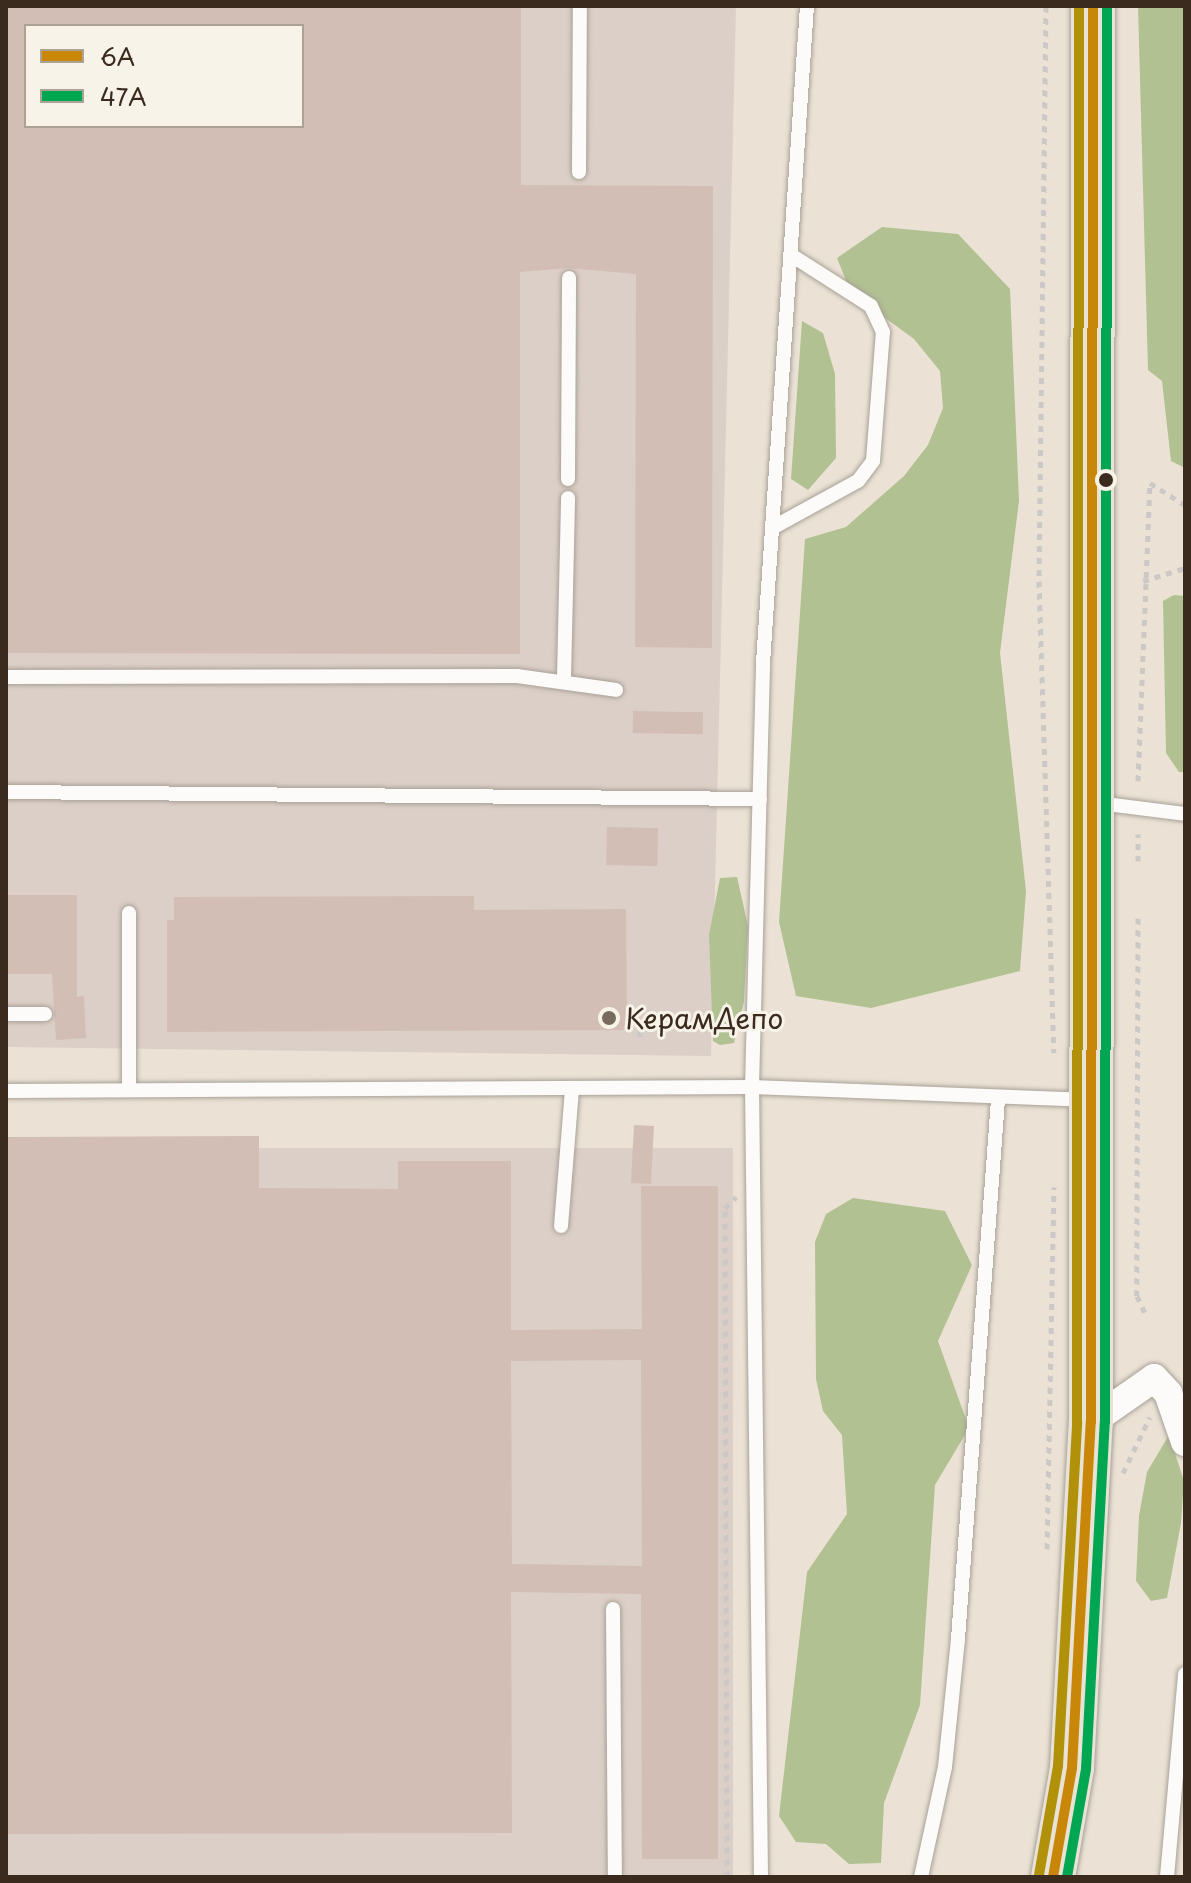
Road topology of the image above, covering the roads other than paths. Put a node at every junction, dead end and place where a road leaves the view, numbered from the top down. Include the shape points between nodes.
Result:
1 (580, 6) edge
2 (807, 6) edge
3 (1093, 6) edge
4 (579, 172) dead end
5 (791, 255) junction
6 (569, 278) dead end
7 (568, 479) dead end
8 (568, 498) dead end
9 (772, 528) junction
10 (6, 677) edge
11 (564, 678) junction
12 (616, 690) dead end
13 (6, 792) edge
14 (760, 799) junction
15 (1096, 803) junction
16 (1185, 814) edge
17 (129, 913) dead end
18 (6, 1014) edge
19 (45, 1014) dead end
20 (752, 1087) junction
21 (572, 1088) junction
22 (129, 1090) junction
23 (6, 1091) edge
24 (998, 1100) junction
25 (1075, 1100) junction
26 (561, 1226) dead end
27 (1091, 1422) junction
28 (1185, 1442) edge
29 (613, 1609) dead end
30 (1185, 1674) edge
31 (615, 1877) edge
32 (761, 1877) edge
33 (921, 1877) edge
34 (1053, 1877) edge
35 (1167, 1877) edge

1 - 4 lane
2 - 5 lane
3 - 15 main road
5 - 9 lane
5 - 9 lane via 871,306 883,332 873,461 858,481
6 - 7 lane
8 - 11 lane
9 - 14 lane
10 - 11 lane
11 - 12 lane
13 - 14 lane
14 - 20 lane
15 - 16 lane
15 - 25 main road
17 - 22 lane
18 - 19 lane
20 - 21 lane
20 - 24 lane
20 - 32 lane
21 - 22 lane
21 - 26 lane
22 - 23 lane
24 - 25 lane
24 - 33 lane via 958,1639 945,1767
25 - 27 main road
27 - 28 street via 1154,1378 1168,1393
27 - 34 main road via 1072,1768
29 - 31 lane
30 - 35 lane

